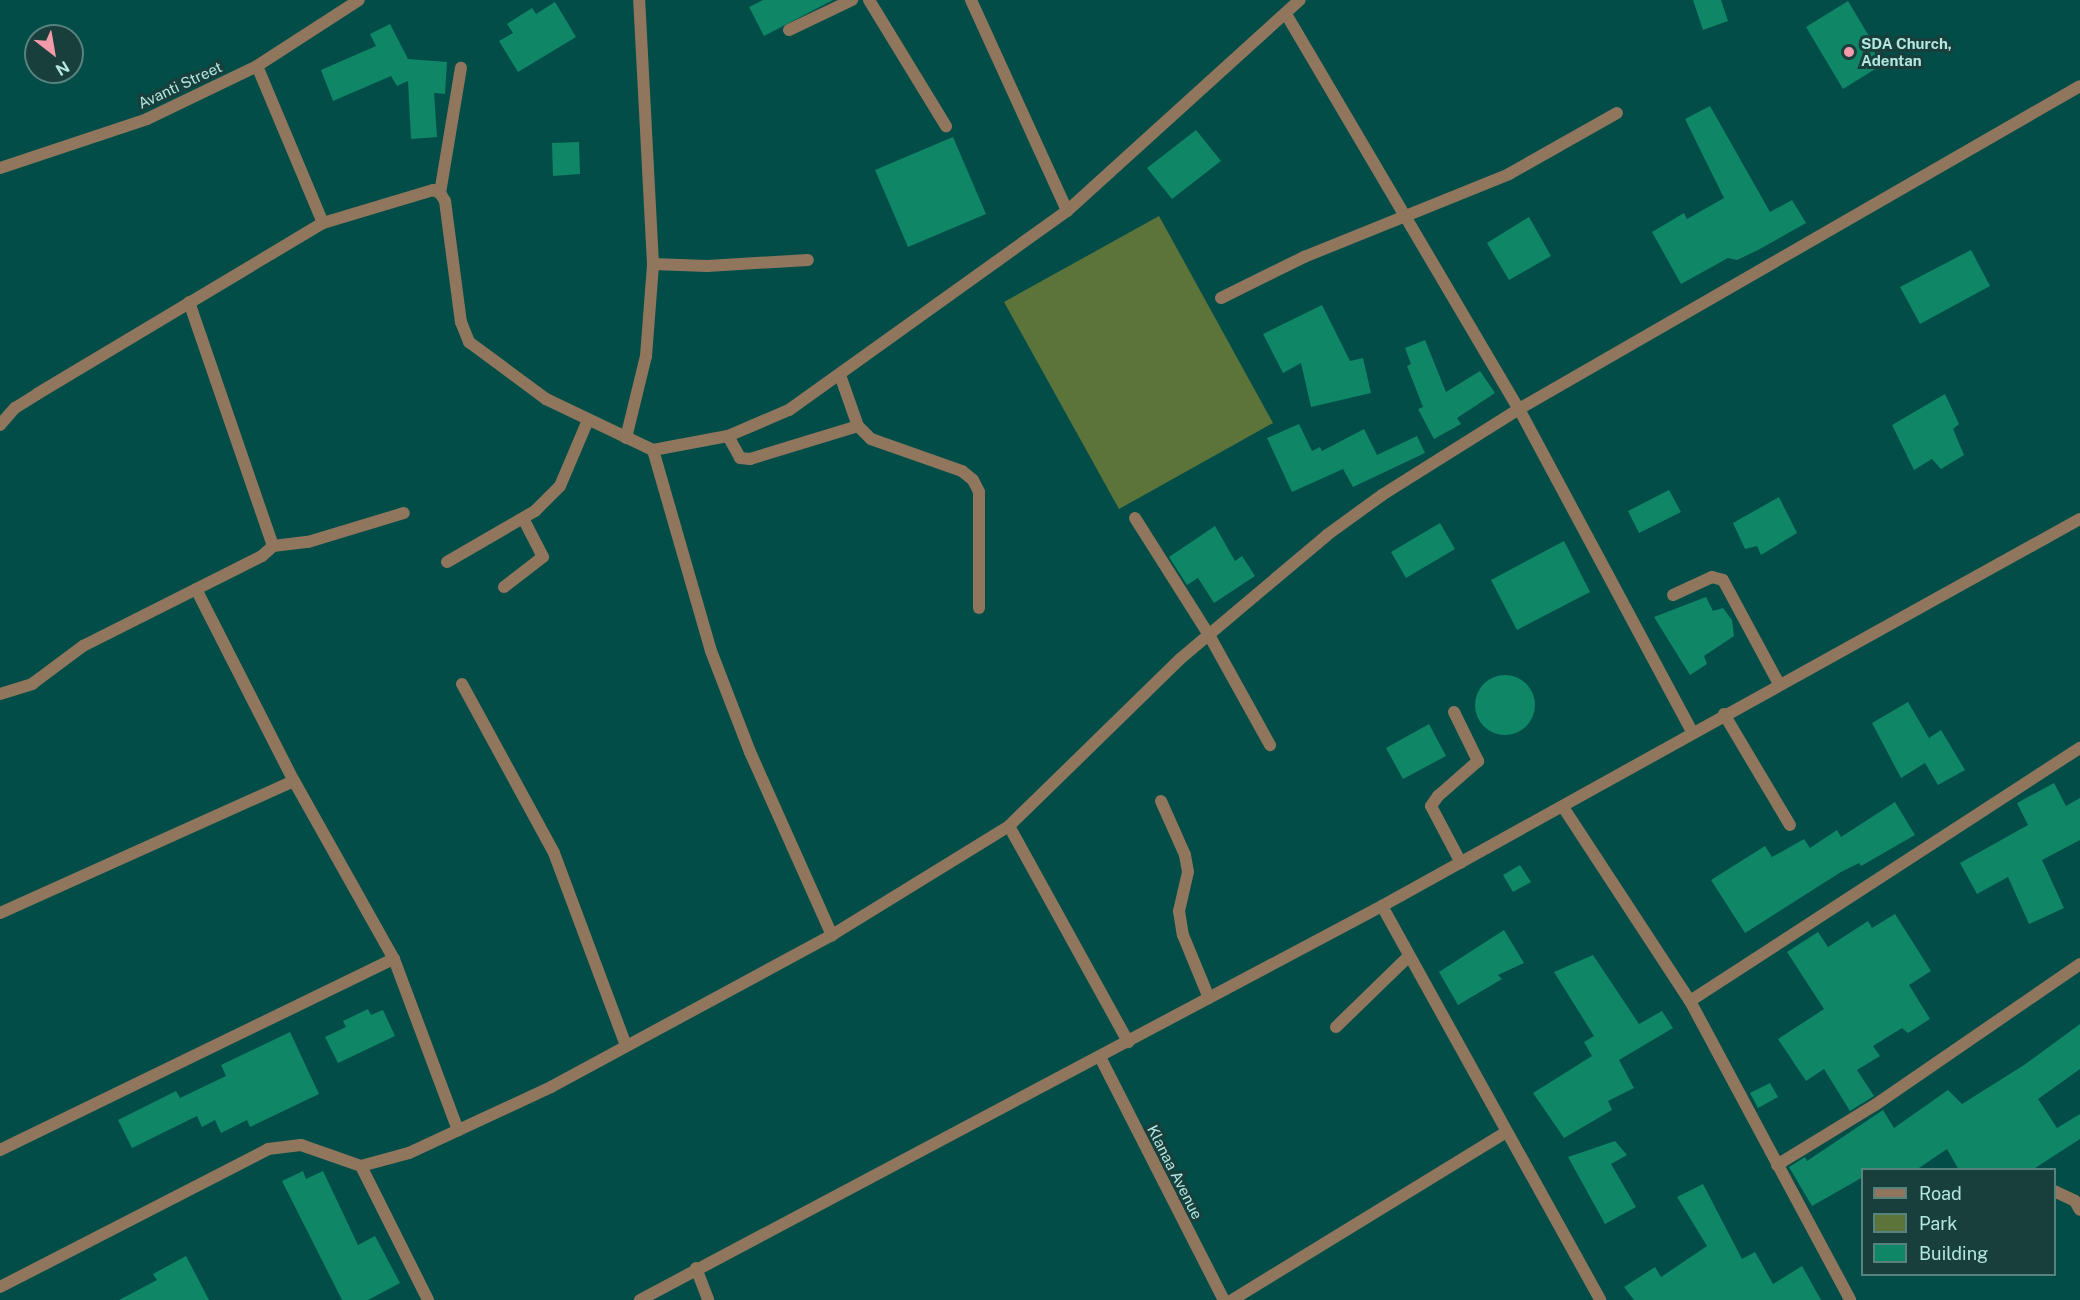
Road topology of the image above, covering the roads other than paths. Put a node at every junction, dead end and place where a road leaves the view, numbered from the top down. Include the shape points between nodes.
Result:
1 (359, 0) edge
2 (639, 0) edge
3 (852, 0) edge
4 (869, 0) edge
5 (971, 0) edge
6 (1300, 0) edge
7 (1286, 14) junction
8 (789, 30) dead end
9 (257, 66) junction
10 (461, 68) dead end
11 (2080, 86) edge
12 (1617, 113) dead end
13 (946, 126) dead end
14 (0, 168) edge
15 (440, 193) junction
16 (1067, 211) junction
17 (1408, 215) junction
18 (323, 223) junction
19 (808, 260) dead end
20 (653, 264) junction
21 (1221, 298) dead end
22 (189, 302) junction
23 (840, 375) junction
24 (1519, 409) junction
25 (588, 420) junction
26 (0, 425) edge
27 (858, 426) junction
28 (728, 436) junction
29 (626, 438) junction
30 (653, 450) junction
31 (404, 513) dead end
32 (1135, 518) dead end
33 (2080, 519) edge
34 (524, 520) junction
35 (273, 546) junction
36 (447, 562) dead end
37 (504, 587) dead end
38 (196, 589) junction
39 (1673, 595) dead end
40 (979, 608) dead end
41 (1209, 634) junction
42 (462, 684) dead end
43 (1779, 684) junction
44 (0, 694) edge
45 (1454, 712) dead end
46 (1724, 714) junction
47 (1692, 731) junction
48 (1270, 745) dead end
49 (2080, 748) edge
50 (294, 781) junction
51 (1161, 801) dead end
52 (1563, 807) junction
53 (1790, 825) dead end
54 (1009, 826) junction
55 (1461, 863) junction
56 (1382, 906) junction
57 (0, 913) edge
58 (832, 935) junction
59 (1409, 956) junction
60 (394, 959) junction
61 (2080, 964) edge
62 (1209, 998) junction
63 (1690, 1001) junction
64 (1336, 1026) dead end
65 (1128, 1042) junction
66 (626, 1046) junction
67 (1100, 1057) junction
68 (458, 1130) junction
69 (1506, 1132) junction
70 (0, 1150) edge
71 (1777, 1165) junction
72 (361, 1166) junction
73 (2056, 1192) edge
74 (2080, 1210) edge
75 (696, 1268) junction
76 (0, 1287) edge
77 (1596, 1299) edge
78 (428, 1300) edge
79 (639, 1300) edge
80 (708, 1300) edge
81 (1224, 1300) edge
82 (1232, 1300) edge
83 (1850, 1300) edge

1 - 9 street, Avanti Street
2 - 20 street
3 - 8 street
4 - 13 street
5 - 16 street
6 - 7 street
7 - 16 street
7 - 17 street
9 - 14 street, Avanti Street via 147,119
9 - 18 street
10 - 15 street
11 - 24 street
12 - 17 street via 1509,174
15 - 18 street via 433,190
15 - 25 street via 445,201 461,322 469,342 522,384
16 - 23 street
17 - 21 street via 1304,257
17 - 24 street
18 - 22 street
19 - 20 street via 716,266
20 - 29 street via 646,356
22 - 26 street via 22,404
22 - 35 street
23 - 27 street
23 - 28 street via 789,410
24 - 41 street via 1327,535
24 - 47 street
25 - 29 street
25 - 34 street via 560,486
27 - 28 street via 750,459 740,458
27 - 40 street via 871,439 962,471 973,480 980,492
28 - 30 street
29 - 30 street
30 - 58 street via 711,651 750,753
31 - 35 street via 308,542
32 - 41 street
33 - 43 street
34 - 36 street
34 - 37 street via 543,557
35 - 38 street
38 - 44 street via 83,646 32,684
38 - 50 street
39 - 43 street via 1712,577 1723,580
41 - 48 street
41 - 54 street
42 - 66 street via 554,853
43 - 46 street
45 - 55 street via 1478,761 1431,806
46 - 47 street
46 - 53 street
47 - 52 street
49 - 63 street
50 - 57 street
50 - 60 street
51 - 62 street via 1185,855 1188,872 1179,911 1184,935
52 - 55 street
52 - 63 street
54 - 58 street
54 - 65 street
55 - 56 street
56 - 59 street
56 - 62 street
58 - 66 street
59 - 64 street
59 - 69 street
60 - 68 street
60 - 70 street
61 - 71 street via 1856,1117
62 - 65 street
63 - 71 street
65 - 67 street
66 - 68 street via 551,1087
67 - 75 street
67 - 81 street, Klanaa Avenue
68 - 72 street via 409,1153
69 - 77 street
69 - 82 street
71 - 83 street
72 - 76 street via 301,1145 268,1149
72 - 78 street
73 - 74 street via 2075,1201
75 - 79 street
75 - 80 street

